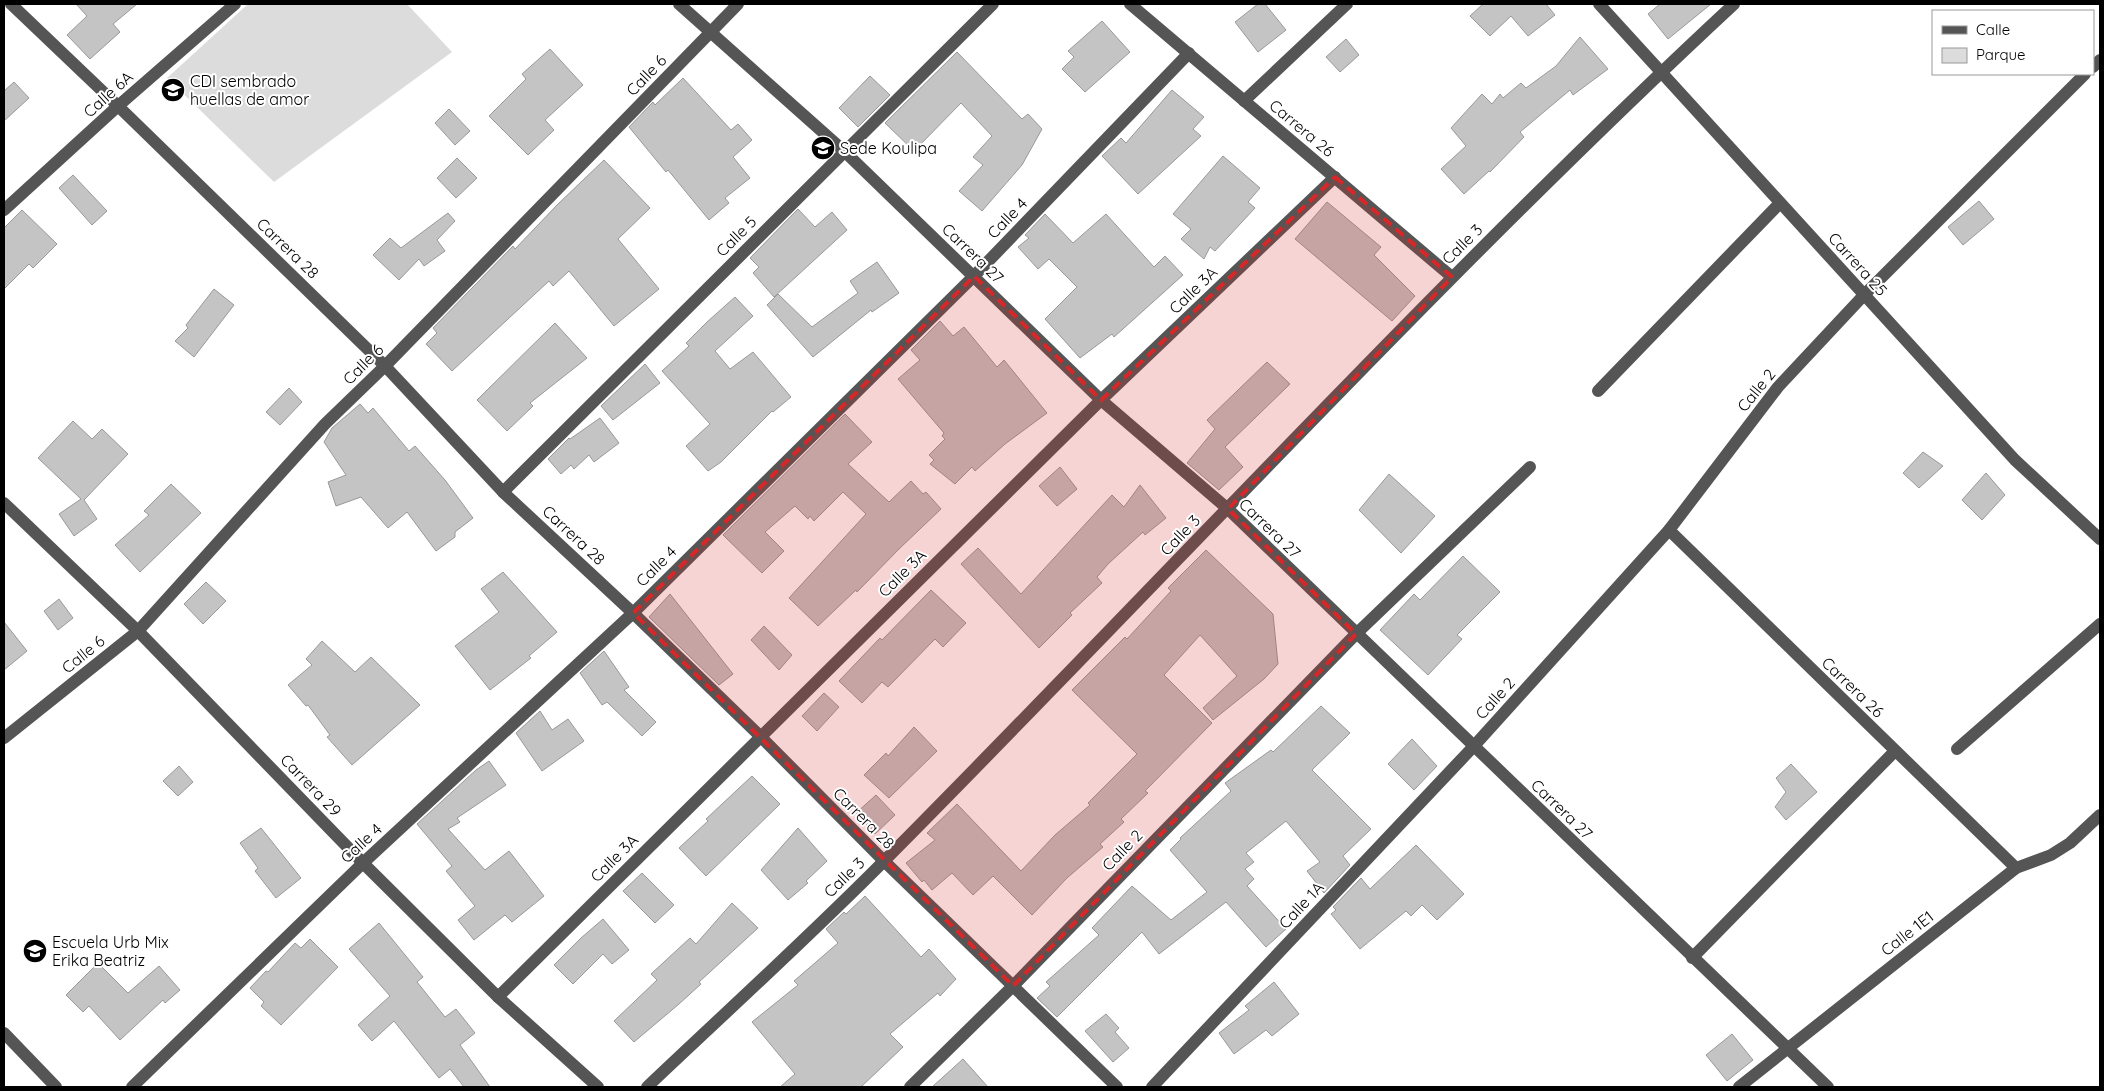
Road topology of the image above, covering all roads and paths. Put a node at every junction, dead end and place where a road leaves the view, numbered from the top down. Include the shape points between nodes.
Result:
1 (11, 4) edge
2 (235, 4) edge
3 (679, 4) edge
4 (738, 4) edge
5 (993, 4) edge
6 (1130, 4) edge
7 (1347, 4) edge
8 (1598, 4) edge
9 (1734, 4) edge
10 (710, 32) junction
11 (1189, 53) junction
12 (1662, 71) junction
13 (2084, 75) edge
14 (1244, 101) junction
15 (118, 106) junction
16 (844, 152) junction
17 (1335, 177) junction
18 (1780, 203) junction
19 (4, 210) edge
20 (974, 276) junction
21 (1452, 276) junction
22 (1864, 295) junction
23 (385, 366) junction
24 (1598, 391) dead end
25 (1101, 400) junction
26 (1530, 467) dead end
27 (503, 492) junction
28 (4, 503) edge
29 (1228, 509) junction
30 (1669, 530) junction
31 (2100, 539) edge
32 (633, 612) junction
33 (2100, 624) edge
34 (138, 631) junction
35 (1356, 634) junction
36 (760, 736) junction
37 (4, 738) edge
38 (1474, 746) junction
39 (1957, 749) dead end
40 (1895, 751) junction
41 (2100, 815) edge
42 (884, 862) junction
43 (363, 863) junction
44 (2016, 868) junction
45 (1692, 958) junction
46 (1013, 986) junction
47 (498, 997) junction
48 (4, 1033) edge
49 (1787, 1047) junction
50 (56, 1087) edge
51 (132, 1087) edge
52 (598, 1087) edge
53 (647, 1087) edge
54 (910, 1087) edge
55 (1117, 1087) edge
56 (1152, 1087) edge
57 (1739, 1087) edge
58 (1828, 1087) edge

1 - 15 street, Carrera 28
2 - 15 street, Calle 6A
3 - 10 street, Carrera 27
4 - 10 street, Calle 6
5 - 16 street, Calle 5
6 - 11 street, Carrera 26
7 - 14 street
8 - 12 street, Carrera 25
9 - 12 street, Calle 3
10 - 16 street, Carrera 27
10 - 23 street, Calle 6
11 - 14 street, Carrera 26
11 - 20 street, Calle 4
12 - 18 street, Carrera 25
12 - 21 street, Calle 3
13 - 22 street, Calle 2
14 - 17 street, Carrera 26
15 - 19 street, Calle 6A
15 - 23 street, Carrera 28
16 - 20 street, Carrera 27
16 - 27 street, Calle 5
17 - 21 street, Carrera 26
17 - 25 street, Calle 3A
18 - 22 street, Carrera 25
18 - 24 street
20 - 25 street, Carrera 27
20 - 32 street, Calle 4
21 - 29 street, Calle 3
22 - 30 street, Calle 2 via 1778,387
22 - 31 street, Carrera 25 via 2015,460
23 - 27 street, Carrera 28
23 - 34 street, Calle 6 via 325,424
25 - 29 street, Carrera 27
25 - 36 street, Calle 3A
26 - 35 street, Calle 2
27 - 32 street, Carrera 28
28 - 34 street, Carrera 29
29 - 35 street, Carrera 27
29 - 42 street, Calle 3
30 - 38 street, Calle 2
30 - 40 street, Carrera 26
32 - 36 street, Carrera 28
32 - 43 street, Calle 4
33 - 39 street
34 - 37 street, Calle 6
34 - 43 street, Carrera 29
35 - 38 street, Carrera 27
35 - 46 street, Calle 2
36 - 42 street, Carrera 28
36 - 47 street, Calle 3A
38 - 45 street, Carrera 27
38 - 56 street, Calle 1A
40 - 44 street, Carrera 26
40 - 45 street
41 - 44 street, Calle 1E1 via 2058,851
42 - 46 street, Carrera 28
42 - 53 street, Calle 3
43 - 47 street, Carrera 29
43 - 51 street, Calle 4
44 - 49 street, Calle 1E1
45 - 49 street, Carrera 27
46 - 54 street, Calle 2
46 - 55 street, Carrera 28
47 - 52 street, Carrera 29
48 - 50 street
49 - 57 street, Calle 1E1
49 - 58 street, Carrera 27

